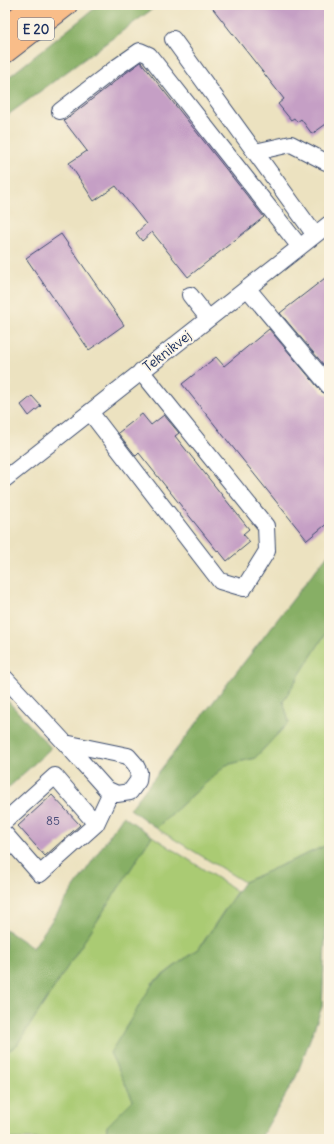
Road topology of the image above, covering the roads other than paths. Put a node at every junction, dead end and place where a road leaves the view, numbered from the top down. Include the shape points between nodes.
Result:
1 (34, 5) edge
2 (66, 5) edge
3 (5, 28) edge
4 (173, 39) dead end
5 (5, 52) edge
6 (60, 110) dead end
7 (255, 152) junction
8 (329, 160) edge
9 (329, 224) edge
10 (314, 235) junction
11 (300, 247) junction
12 (247, 288) junction
13 (190, 295) dead end
14 (208, 318) junction
15 (141, 371) junction
16 (329, 386) edge
17 (90, 412) junction
18 (5, 479) edge
19 (5, 678) edge
20 (65, 743) junction
21 (111, 792) junction
22 (5, 821) edge
23 (96, 824) junction
24 (5, 834) edge

1 - 3 highway, E 20
2 - 5 highway, E 20
4 - 7 street
6 - 11 street via 140,51 149,54
7 - 8 street via 291,144 326,162
7 - 10 street
9 - 10 street, Teknikvej
10 - 11 street, Teknikvej
11 - 12 street, Teknikvej
12 - 14 street, Teknikvej
12 - 16 street
13 - 14 street
14 - 15 street, Teknikvej
15 - 17 street, Teknikvej
15 - 17 street via 266,526 267,551 244,588 220,581
17 - 18 street, Teknikvej
19 - 20 street
20 - 21 street
20 - 21 street via 128,756 139,772 138,781 130,792
21 - 23 street
22 - 23 street via 55,776
23 - 24 street via 40,874

